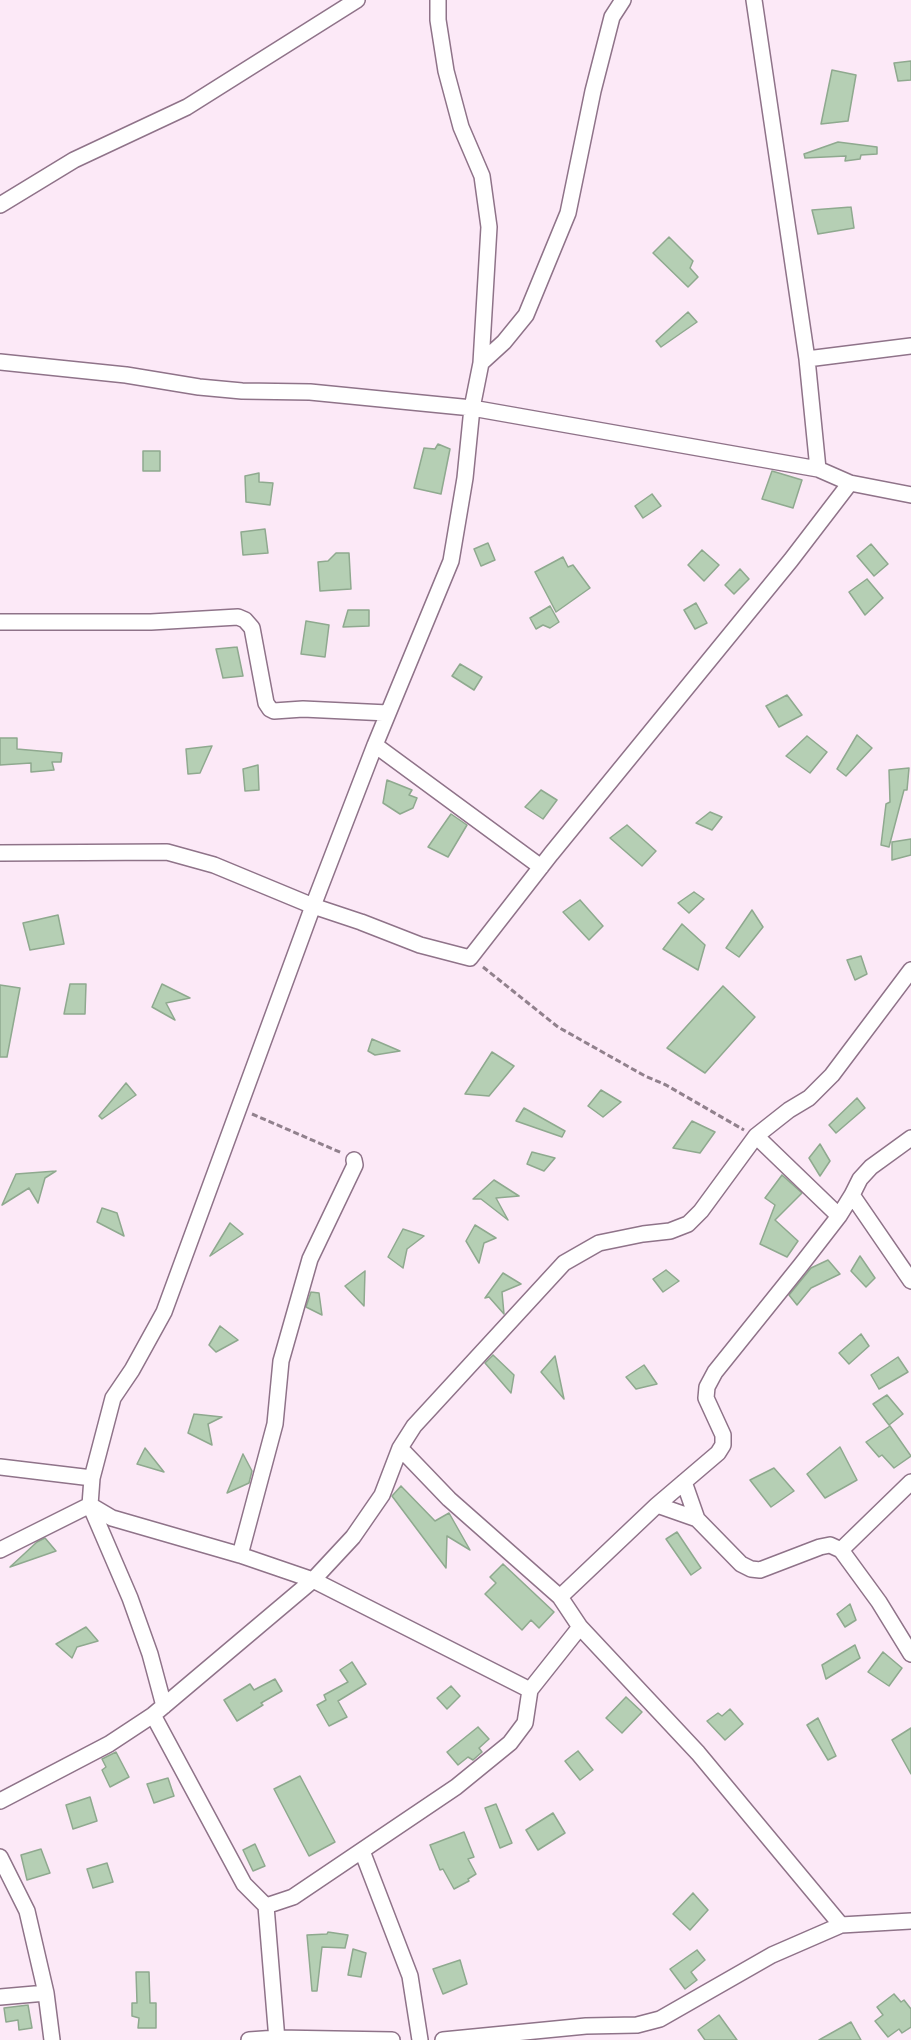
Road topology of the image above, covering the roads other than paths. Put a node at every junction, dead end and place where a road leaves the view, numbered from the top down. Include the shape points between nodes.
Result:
1 (357, 0) edge
2 (438, 0) edge
3 (623, 0) edge
4 (754, 0) edge
5 (0, 205) edge
6 (911, 346) edge
7 (807, 359) junction
8 (2, 363) edge
9 (481, 363) junction
10 (471, 408) junction
11 (818, 469) junction
12 (850, 483) junction
13 (911, 494) edge
14 (0, 622) edge
15 (388, 713) junction
16 (375, 745) junction
17 (0, 854) edge
18 (541, 867) junction
19 (313, 906) junction
20 (911, 970) edge
21 (756, 1136) junction
22 (911, 1138) edge
23 (354, 1160) road end
24 (852, 1195) junction
25 (839, 1216) junction
26 (911, 1281) edge
27 (400, 1448) junction
28 (0, 1467) edge
29 (92, 1478) junction
30 (684, 1482) junction
31 (911, 1482) edge
32 (90, 1504) junction
33 (657, 1505) junction
34 (697, 1519) junction
35 (0, 1550) edge
36 (842, 1550) junction
37 (240, 1555) junction
38 (313, 1580) junction
39 (560, 1597) junction
40 (580, 1627) junction
41 (911, 1654) edge
42 (530, 1690) junction
43 (159, 1710) junction
44 (0, 1801) edge
45 (362, 1851) junction
46 (0, 1857) edge
47 (266, 1906) junction
48 (911, 1921) edge
49 (841, 1925) junction
50 (46, 1993) junction
51 (0, 1997) edge
52 (610, 2025) junction
53 (277, 2039) edge
54 (52, 2040) edge
55 (249, 2040) edge
56 (392, 2040) edge
57 (420, 2040) edge
58 (443, 2040) edge
59 (617, 2040) edge

1 - 5 street via 187,107 74,160
2 - 9 street via 446,71 461,127 482,176 488,217
3 - 9 street via 612,17 595,81 568,213 526,315
4 - 7 street
6 - 7 street
7 - 11 street
8 - 10 street via 126,375 199,387 310,392
9 - 10 street
10 - 11 street
10 - 15 street via 465,478 451,561
11 - 12 street
12 - 13 street
12 - 18 street
14 - 15 street via 151,622 238,617 252,628 270,709
15 - 16 street
16 - 18 street
16 - 19 street
17 - 19 street via 167,852 214,865
18 - 19 street via 470,957 420,945
19 - 29 street via 164,1312 113,1398
20 - 21 street via 832,1075 810,1098
21 - 25 street
21 - 27 street via 688,1224 599,1244 564,1263 414,1426
22 - 24 street via 871,1167
23 - 37 street via 310,1259 281,1361 275,1424
24 - 25 street
24 - 26 street
25 - 30 street via 715,1372 706,1398 723,1436 723,1445
27 - 38 street via 382,1494 353,1537
27 - 39 street via 449,1499
28 - 29 street
29 - 32 street
30 - 33 street
30 - 34 street
31 - 36 street
32 - 35 street
32 - 37 street via 112,1518
32 - 43 street via 150,1654
33 - 34 street
33 - 39 street
34 - 36 street via 741,1564 751,1569 760,1570 820,1547 830,1545
36 - 41 street
37 - 38 street
38 - 42 street
38 - 43 street
39 - 40 street
40 - 42 street
40 - 49 street via 698,1753
42 - 45 street via 525,1723 510,1743 456,1787
43 - 44 street via 110,1744
43 - 47 street via 244,1884
45 - 47 street via 294,1897
45 - 57 street via 410,1976
46 - 50 street via 27,1911
47 - 53 street
48 - 49 street
49 - 52 street via 772,1955 660,2019 637,2025
50 - 51 street
50 - 54 street
52 - 58 street
52 - 59 street
53 - 55 street
53 - 56 street

